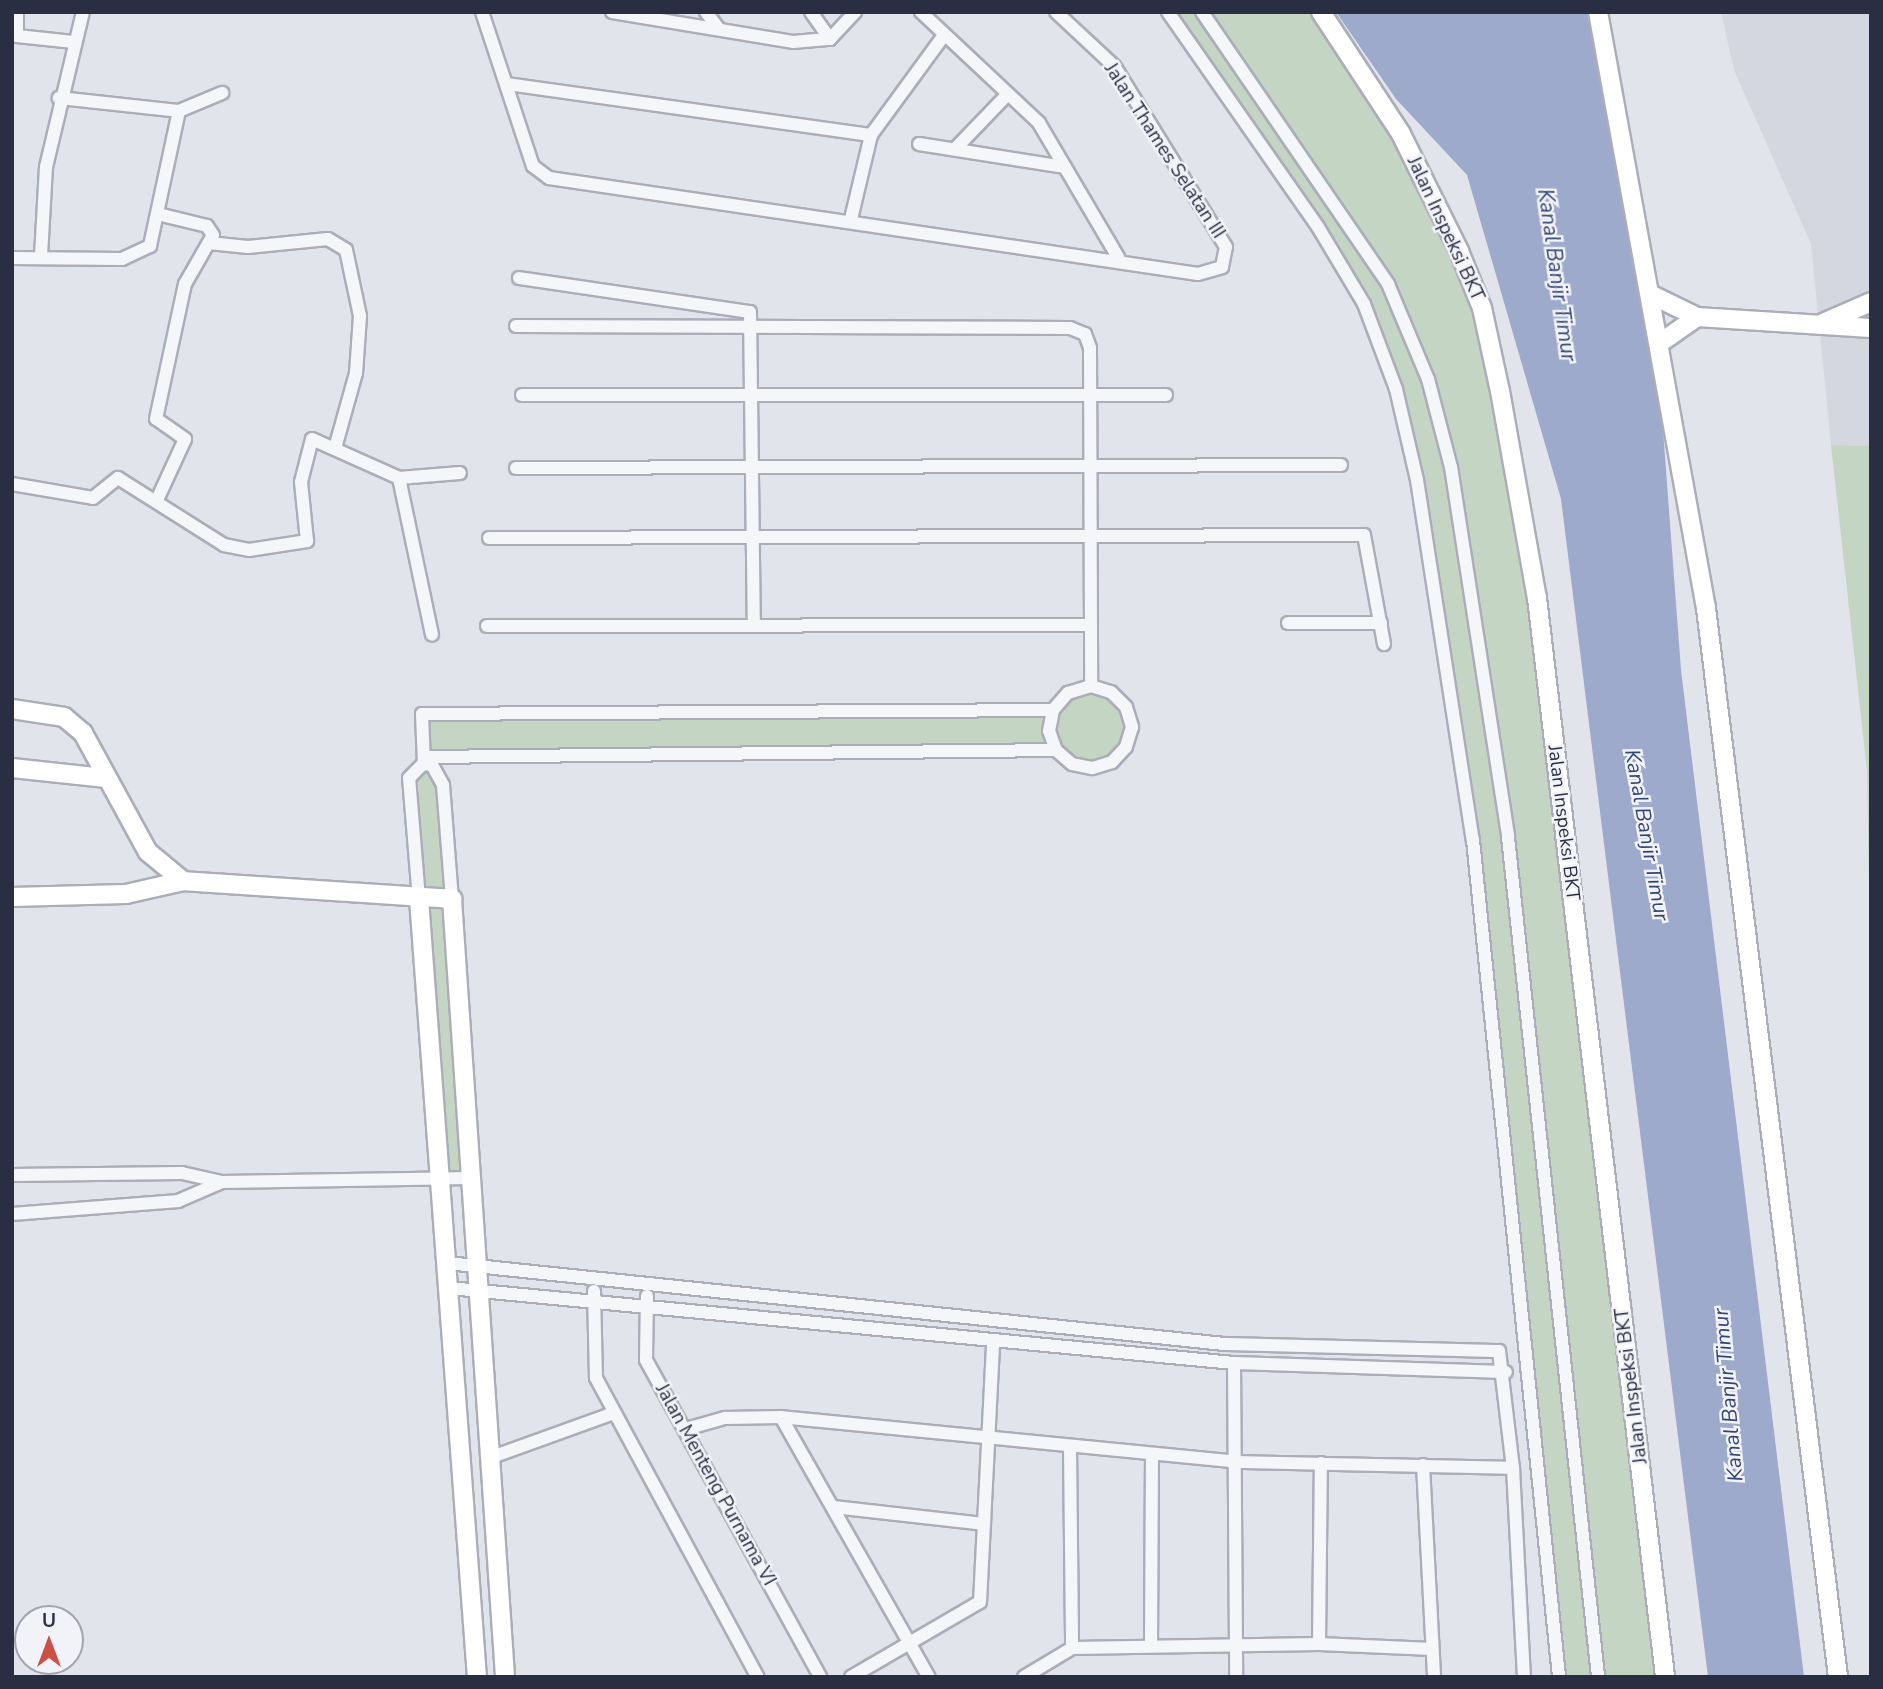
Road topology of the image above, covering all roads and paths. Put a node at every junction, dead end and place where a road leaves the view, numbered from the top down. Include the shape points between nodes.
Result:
1 (83, 12) edge
2 (481, 12) edge
3 (612, 12) edge
4 (706, 12) edge
5 (811, 12) edge
6 (855, 12) edge
7 (921, 12) edge
8 (1056, 12) edge
9 (1168, 12) edge
10 (1202, 12) edge
11 (1321, 12) edge
12 (1598, 12) edge
13 (15, 17) edge
14 (718, 28) junction
15 (830, 38) junction
16 (942, 38) junction
17 (74, 42) junction
18 (507, 85) junction
19 (222, 93) dead end
20 (1007, 95) junction
21 (59, 98) junction
22 (179, 111) junction
23 (871, 135) junction
24 (919, 144) dead end
25 (955, 149) junction
26 (1065, 167) junction
27 (158, 214) junction
28 (851, 219) junction
29 (209, 243) junction
30 (41, 256) junction
31 (1118, 257) junction
32 (12, 258) edge
33 (519, 278) dead end
34 (1650, 294) junction
35 (1864, 302) edge
36 (1697, 317) junction
37 (1823, 323) junction
38 (516, 326) dead end
39 (750, 327) junction
40 (1871, 327) edge
41 (1660, 343) junction
42 (522, 395) dead end
43 (751, 395) junction
44 (1090, 395) junction
45 (1166, 395) dead end
46 (335, 448) junction
47 (1340, 465) dead end
48 (1090, 466) junction
49 (752, 467) junction
50 (516, 468) dead end
51 (460, 472) dead end
52 (400, 478) junction
53 (12, 484) edge
54 (157, 500) junction
55 (1090, 535) junction
56 (752, 537) junction
57 (489, 538) dead end
58 (1381, 623) junction
59 (1288, 624) dead end
60 (754, 625) junction
61 (1091, 625) junction
62 (487, 626) dead end
63 (432, 635) dead end
64 (1384, 645) dead end
65 (1091, 686) junction
66 (12, 709) edge
67 (1053, 710) junction
68 (1056, 750) junction
69 (424, 760) junction
70 (12, 768) edge
71 (106, 778) junction
72 (183, 881) junction
73 (12, 897) edge
74 (419, 899) junction
75 (452, 899) junction
76 (12, 1175) edge
77 (470, 1178) junction
78 (442, 1179) junction
79 (222, 1182) junction
80 (12, 1214) edge
81 (447, 1263) junction
82 (476, 1266) junction
83 (596, 1280) junction
84 (649, 1286) junction
85 (449, 1287) junction
86 (477, 1289) junction
87 (593, 1297) junction
88 (646, 1303) junction
89 (993, 1342) junction
90 (1234, 1363) junction
91 (1506, 1372) junction
92 (614, 1413) junction
93 (782, 1417) junction
94 (686, 1429) junction
95 (986, 1437) junction
96 (1070, 1447) junction
97 (1152, 1455) junction
98 (489, 1458) junction
99 (1238, 1462) junction
100 (1321, 1463) junction
101 (1423, 1465) junction
102 (1513, 1468) junction
103 (833, 1507) junction
104 (984, 1524) junction
105 (1236, 1644) junction
106 (1319, 1644) junction
107 (910, 1645) junction
108 (1151, 1645) junction
109 (1072, 1648) junction
110 (1432, 1650) junction
111 (477, 1677) edge
112 (505, 1677) edge
113 (758, 1677) edge
114 (820, 1677) edge
115 (851, 1677) edge
116 (929, 1677) edge
117 (1024, 1677) edge
118 (1236, 1677) edge
119 (1434, 1677) edge
120 (1524, 1677) edge
121 (1559, 1677) edge
122 (1598, 1677) edge
123 (1665, 1677) edge
124 (1838, 1677) edge

1 - 17 street
2 - 18 street
3 - 14 street
4 - 14 street
5 - 15 street
6 - 15 street
7 - 16 street
8 - 31 street, Jalan Thames Selatan III via 1114,66 1226,247 1222,267 1199,274
9 - 121 street via 1318,227 1364,304 1395,389 1416,480 1473,840
10 - 122 street via 1388,284 1428,379 1451,467 1508,837
11 - 123 street, Jalan Inspeksi BKT via 1401,134 1459,251 1482,308 1500,391 1537,598
12 - 34 street
13 - 17 street via 17,36
14 - 15 street via 793,42
16 - 20 street
16 - 23 street
17 - 21 street
18 - 23 street
18 - 28 street via 533,166 549,178
19 - 22 street
20 - 25 street
20 - 26 street via 1039,123
21 - 22 street
21 - 30 street via 46,167
22 - 27 street
23 - 28 street
24 - 25 street
25 - 26 street
26 - 31 street
27 - 29 street via 207,226
27 - 30 street via 150,246 132,257
28 - 31 street
29 - 46 street via 248,247 321,239 346,250 360,316 356,373
29 - 54 street via 185,285 156,419 186,437 176,470
30 - 32 street
33 - 39 street via 750,312
34 - 36 street
34 - 41 street
35 - 37 street
35 - 40 street
36 - 37 street
36 - 41 street
37 - 40 street
38 - 39 street
39 - 43 street
39 - 44 street via 1070,328 1085,334 1090,348
41 - 124 street via 1722,722
42 - 43 street
43 - 44 street
43 - 49 street
44 - 45 street
44 - 48 street
46 - 52 street
46 - 54 street via 310,442 301,482 303,544 233,549
47 - 48 street
48 - 49 street
48 - 55 street
49 - 50 street
49 - 56 street
51 - 52 street
52 - 63 street
53 - 54 street via 93,498 115,478
55 - 56 street
55 - 58 street via 1364,535
55 - 61 street
56 - 57 street
56 - 60 street
58 - 59 street
58 - 64 street
60 - 61 street
60 - 62 street
61 - 65 street
65 - 67 street via 1068,693
65 - 68 street via 1111,692 1126,706 1132,727 1126,747 1112,762 1092,768 1072,764
66 - 71 street via 64,717 83,733
67 - 68 street via 1049,731
67 - 69 street via 422,714
68 - 69 street
69 - 74 street via 409,778
69 - 75 street via 443,785
70 - 71 street
71 - 72 street via 148,852
72 - 73 street via 126,894
72 - 74 street
74 - 75 street
74 - 78 street
75 - 77 street
76 - 79 street via 182,1173
77 - 78 street
77 - 82 street
78 - 79 street
78 - 81 street
79 - 80 street via 177,1201
81 - 82 street
81 - 85 street
82 - 83 street
82 - 86 street
83 - 84 street
83 - 87 street
84 - 88 street, Jalan Menteng Purnama VI
84 - 91 street via 1224,1344 1499,1351
85 - 86 street
85 - 111 street
86 - 87 street
86 - 98 street
87 - 88 street
87 - 92 street via 593,1361
88 - 89 street
88 - 94 street, Jalan Menteng Purnama VI via 643,1351
89 - 90 street
89 - 95 street
90 - 91 street
90 - 99 street
91 - 102 street
92 - 98 street
92 - 113 street
93 - 94 street via 725,1418
93 - 95 street
93 - 103 street
94 - 114 street, Jalan Menteng Purnama VI
95 - 96 street
95 - 104 street
96 - 97 street
96 - 109 street
97 - 99 street
97 - 108 street
98 - 112 street
99 - 100 street
99 - 105 street
100 - 101 street
100 - 106 street
101 - 102 street
101 - 110 street
102 - 120 street
103 - 104 street
103 - 107 street
104 - 107 street via 981,1602
105 - 106 street
105 - 108 street
105 - 118 street
106 - 110 street
107 - 115 street
107 - 116 street
108 - 109 street
109 - 117 street
110 - 119 street

